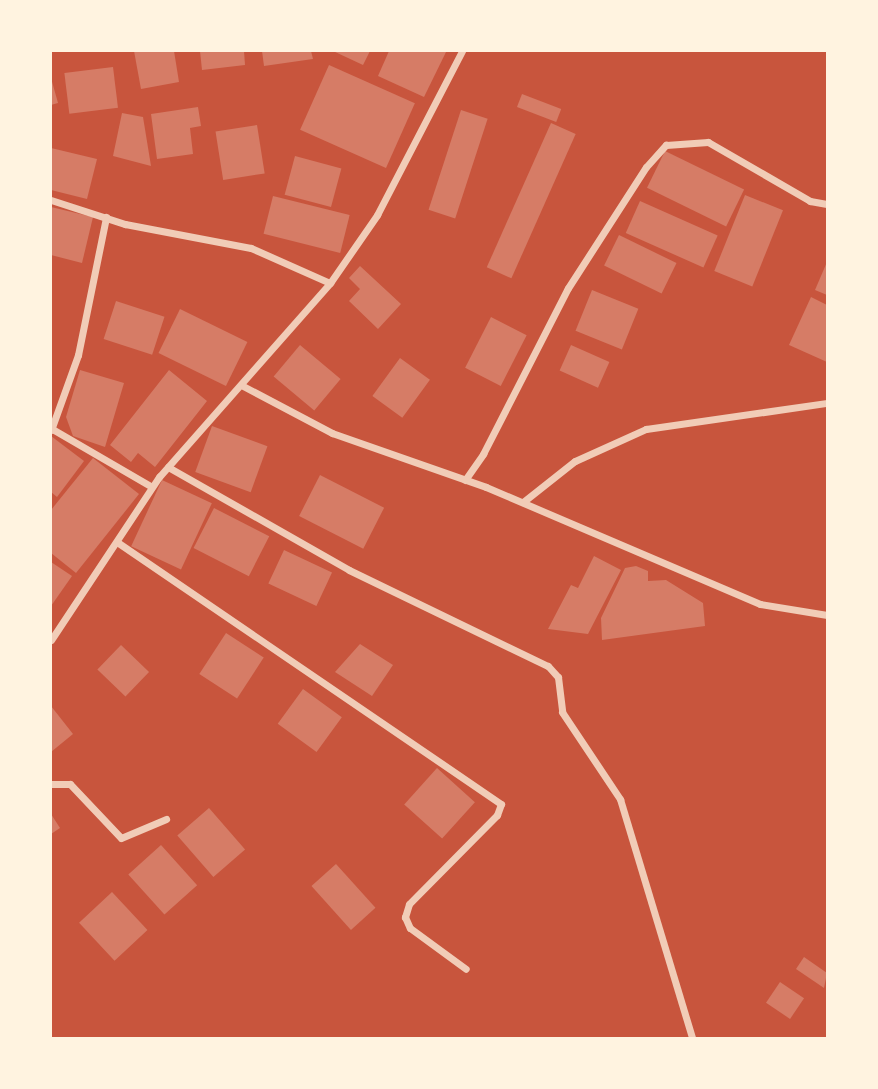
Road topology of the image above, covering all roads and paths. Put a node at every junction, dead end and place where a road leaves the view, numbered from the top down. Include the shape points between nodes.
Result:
1 (462, 51) edge
2 (51, 200) edge
3 (827, 204) edge
4 (106, 217) junction
5 (330, 284) junction
6 (243, 386) junction
7 (827, 403) edge
8 (52, 430) edge
9 (168, 467) junction
10 (465, 480) junction
11 (152, 487) junction
12 (523, 502) junction
13 (117, 542) junction
14 (827, 614) edge
15 (51, 640) edge
16 (51, 785) edge
17 (166, 818) dead end
18 (466, 969) dead end
19 (692, 1038) edge

1 - 5 street via 377,215
2 - 4 street
3 - 10 street via 810,201 708,142 666,145 646,167 568,288 483,454
4 - 5 street via 251,248
4 - 8 street via 78,355
5 - 6 street
6 - 9 street
6 - 10 street via 332,433
7 - 12 street via 646,429 575,461
8 - 11 street
9 - 11 street
9 - 19 street via 349,570 548,666 558,677 562,712 620,799
10 - 12 street
11 - 13 street
12 - 14 street via 760,604
13 - 15 street
13 - 18 street via 501,804 497,815 409,904 405,917 410,928
16 - 17 street via 70,784 121,838

